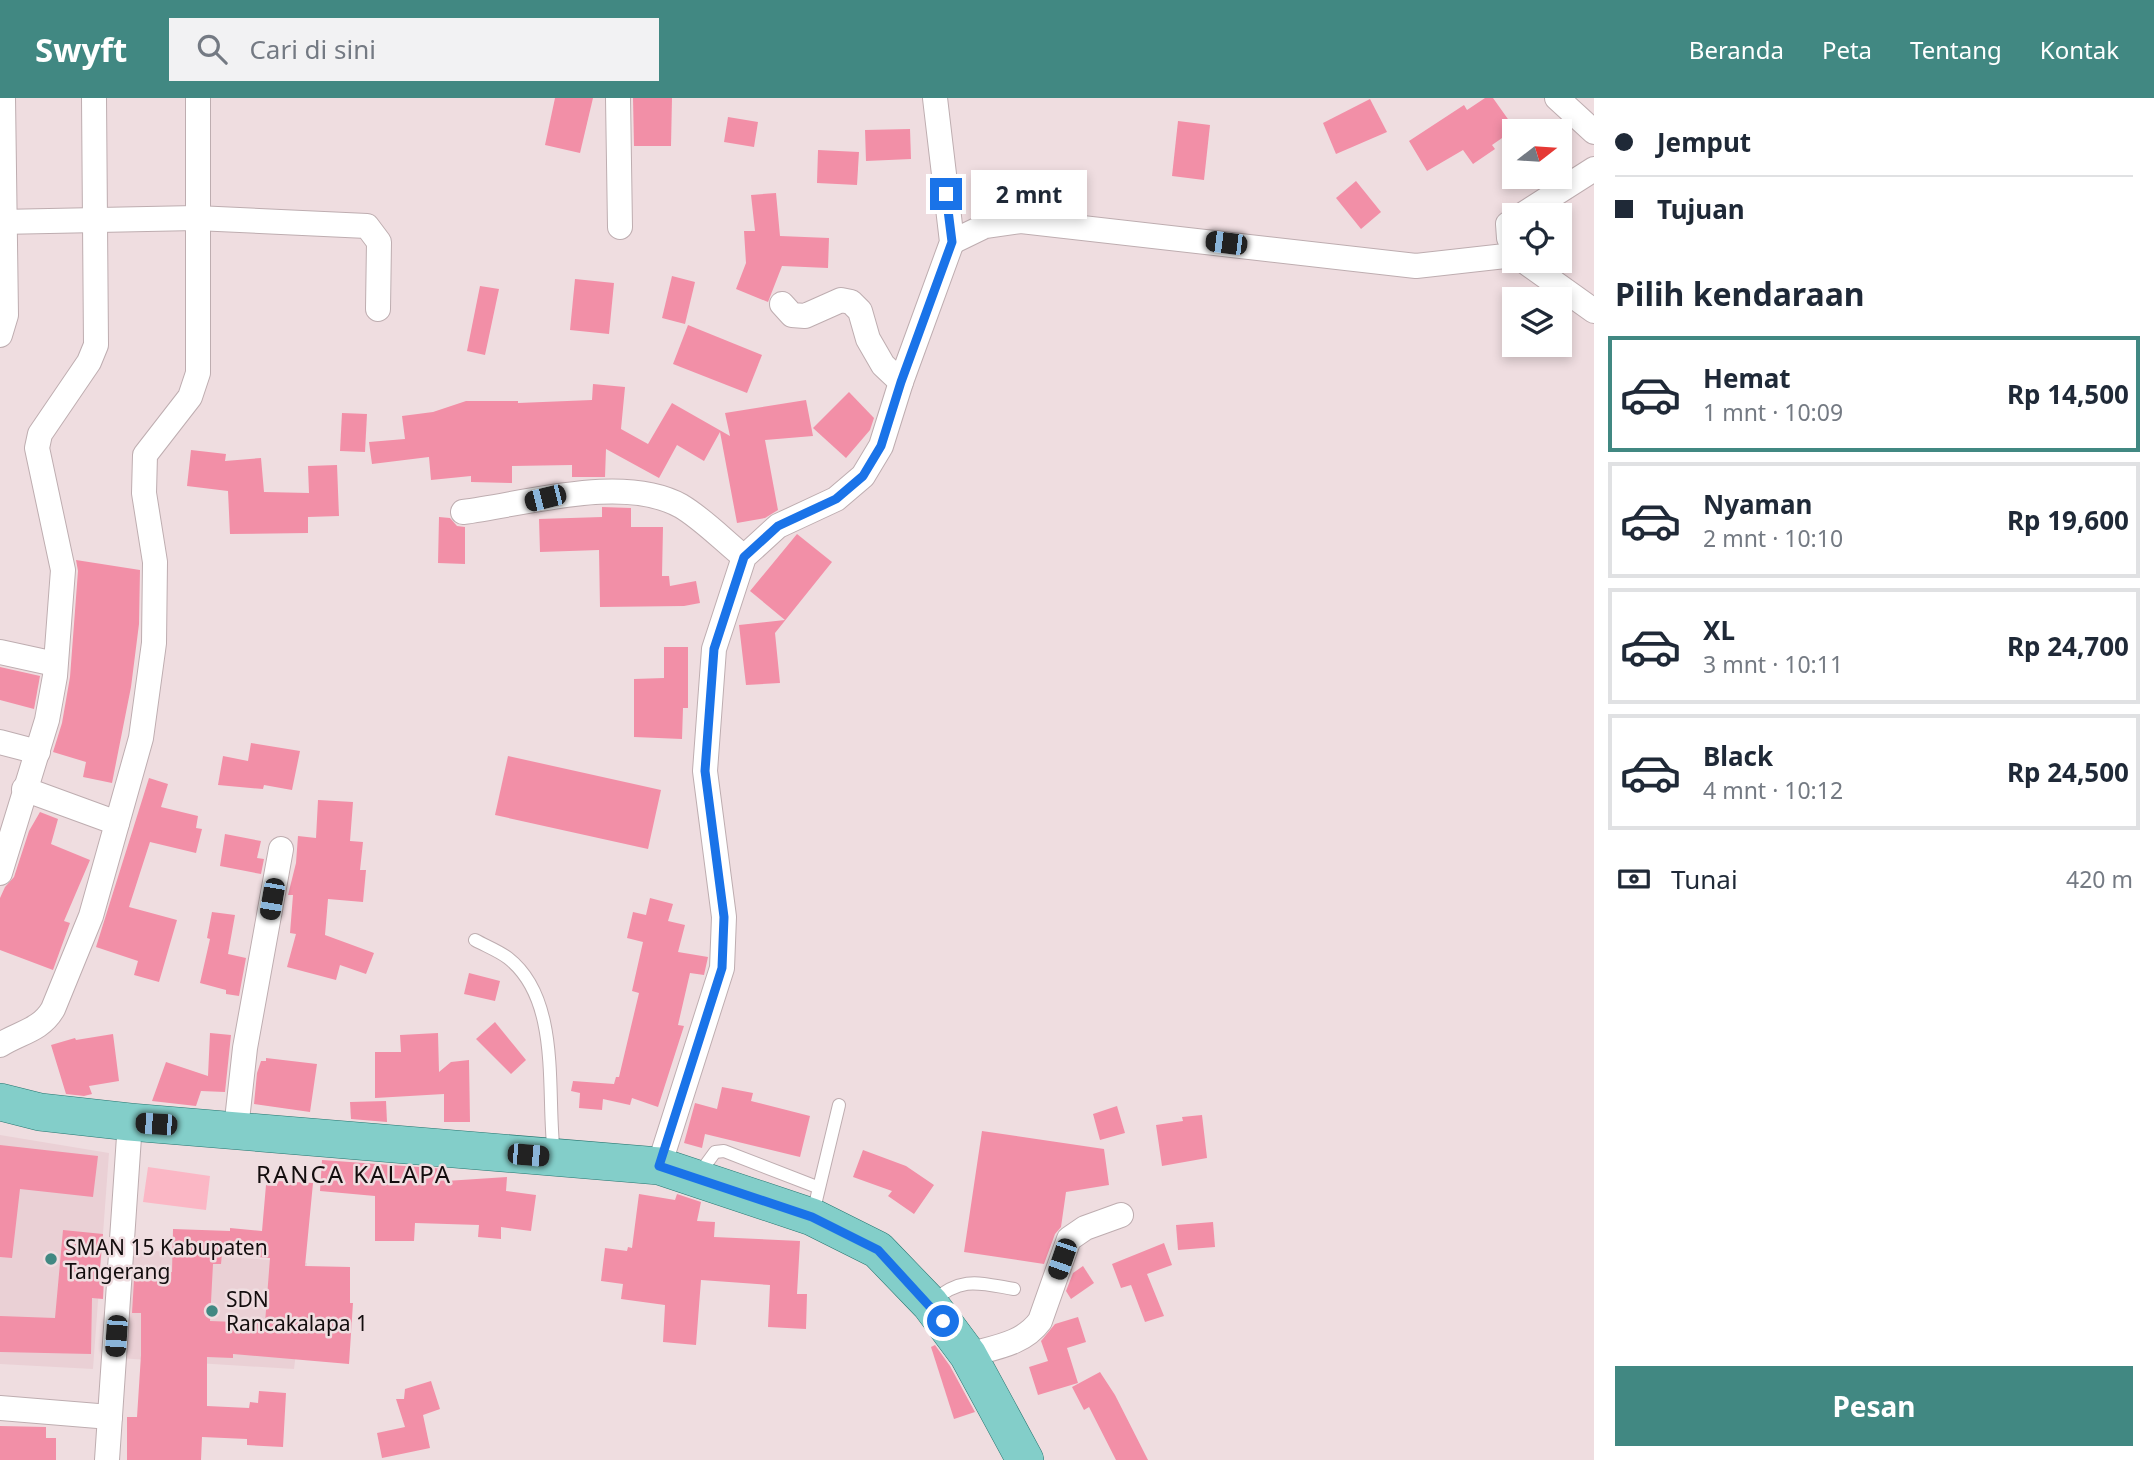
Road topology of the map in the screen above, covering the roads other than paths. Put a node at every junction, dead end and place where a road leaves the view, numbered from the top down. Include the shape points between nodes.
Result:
1 (3, 98) edge
2 (94, 98) edge
3 (198, 98) edge
4 (618, 98) edge
5 (935, 98) edge
6 (1557, 98) edge
7 (1594, 132) edge
8 (1594, 169) edge
9 (1541, 203) edge
10 (196, 218) junction
11 (95, 219) junction
12 (3, 222) edge
13 (620, 227) dead end
14 (952, 242) junction
15 (1502, 256) edge
16 (1541, 273) edge
17 (782, 304) dead end
18 (378, 309) dead end
19 (1594, 311) edge
20 (0, 335) edge
21 (901, 382) junction
22 (463, 512) dead end
23 (744, 557) junction
24 (0, 652) edge
25 (55, 664) junction
26 (0, 742) edge
27 (38, 752) junction
28 (14, 802) edge
29 (117, 823) junction
30 (281, 849) dead end
31 (0, 873) edge
32 (475, 940) dead end
33 (0, 1045) edge
34 (0, 1102) edge
35 (839, 1105) dead end
36 (130, 1122) junction
37 (236, 1129) junction
38 (554, 1157) junction
39 (659, 1166) junction
40 (815, 1202) junction
41 (1121, 1215) dead end
42 (1014, 1289) dead end
43 (930, 1304) junction
44 (968, 1354) junction
45 (0, 1408) edge
46 (110, 1417) junction
47 (107, 1460) edge
48 (1025, 1460) edge

1 - 12 street
2 - 11 street
3 - 10 street
4 - 13 street
5 - 14 street
6 - 7 street
8 - 9 street
10 - 11 street
10 - 18 street via 367,226 379,242
10 - 29 street via 198,373 190,397 145,455 144,493 155,562 154,643 141,738
11 - 12 street
11 - 25 street via 96,345 40,434 37,448 62,570
12 - 20 street via 6,315
14 - 15 street via 985,226 1021,221 1416,266
14 - 21 street
16 - 19 street
17 - 21 street via 792,315 805,316 841,300 851,302 860,311 868,339 883,365
21 - 23 street via 881,446 863,476 836,499 778,526
22 - 23 street via 563,494 651,495 681,506
23 - 39 street via 714,649 705,771 724,917 722,968
24 - 25 street
25 - 27 street
26 - 27 street
27 - 28 street
28 - 29 street
28 - 31 street
29 - 33 street via 91,916 53,1009 36,1029
30 - 37 street via 245,1048
32 - 38 lane via 508,958 525,976 542,1011
34 - 36 main road via 40,1112
35 - 40 lane
36 - 37 main road
36 - 46 street
37 - 38 main road
38 - 39 main road
39 - 40 main road
40 - 43 main road via 878,1250
41 - 44 street via 1069,1239 1032,1332 1021,1340
42 - 43 lane via 972,1282 948,1288
43 - 44 main road
44 - 48 main road
45 - 46 street
46 - 47 street

